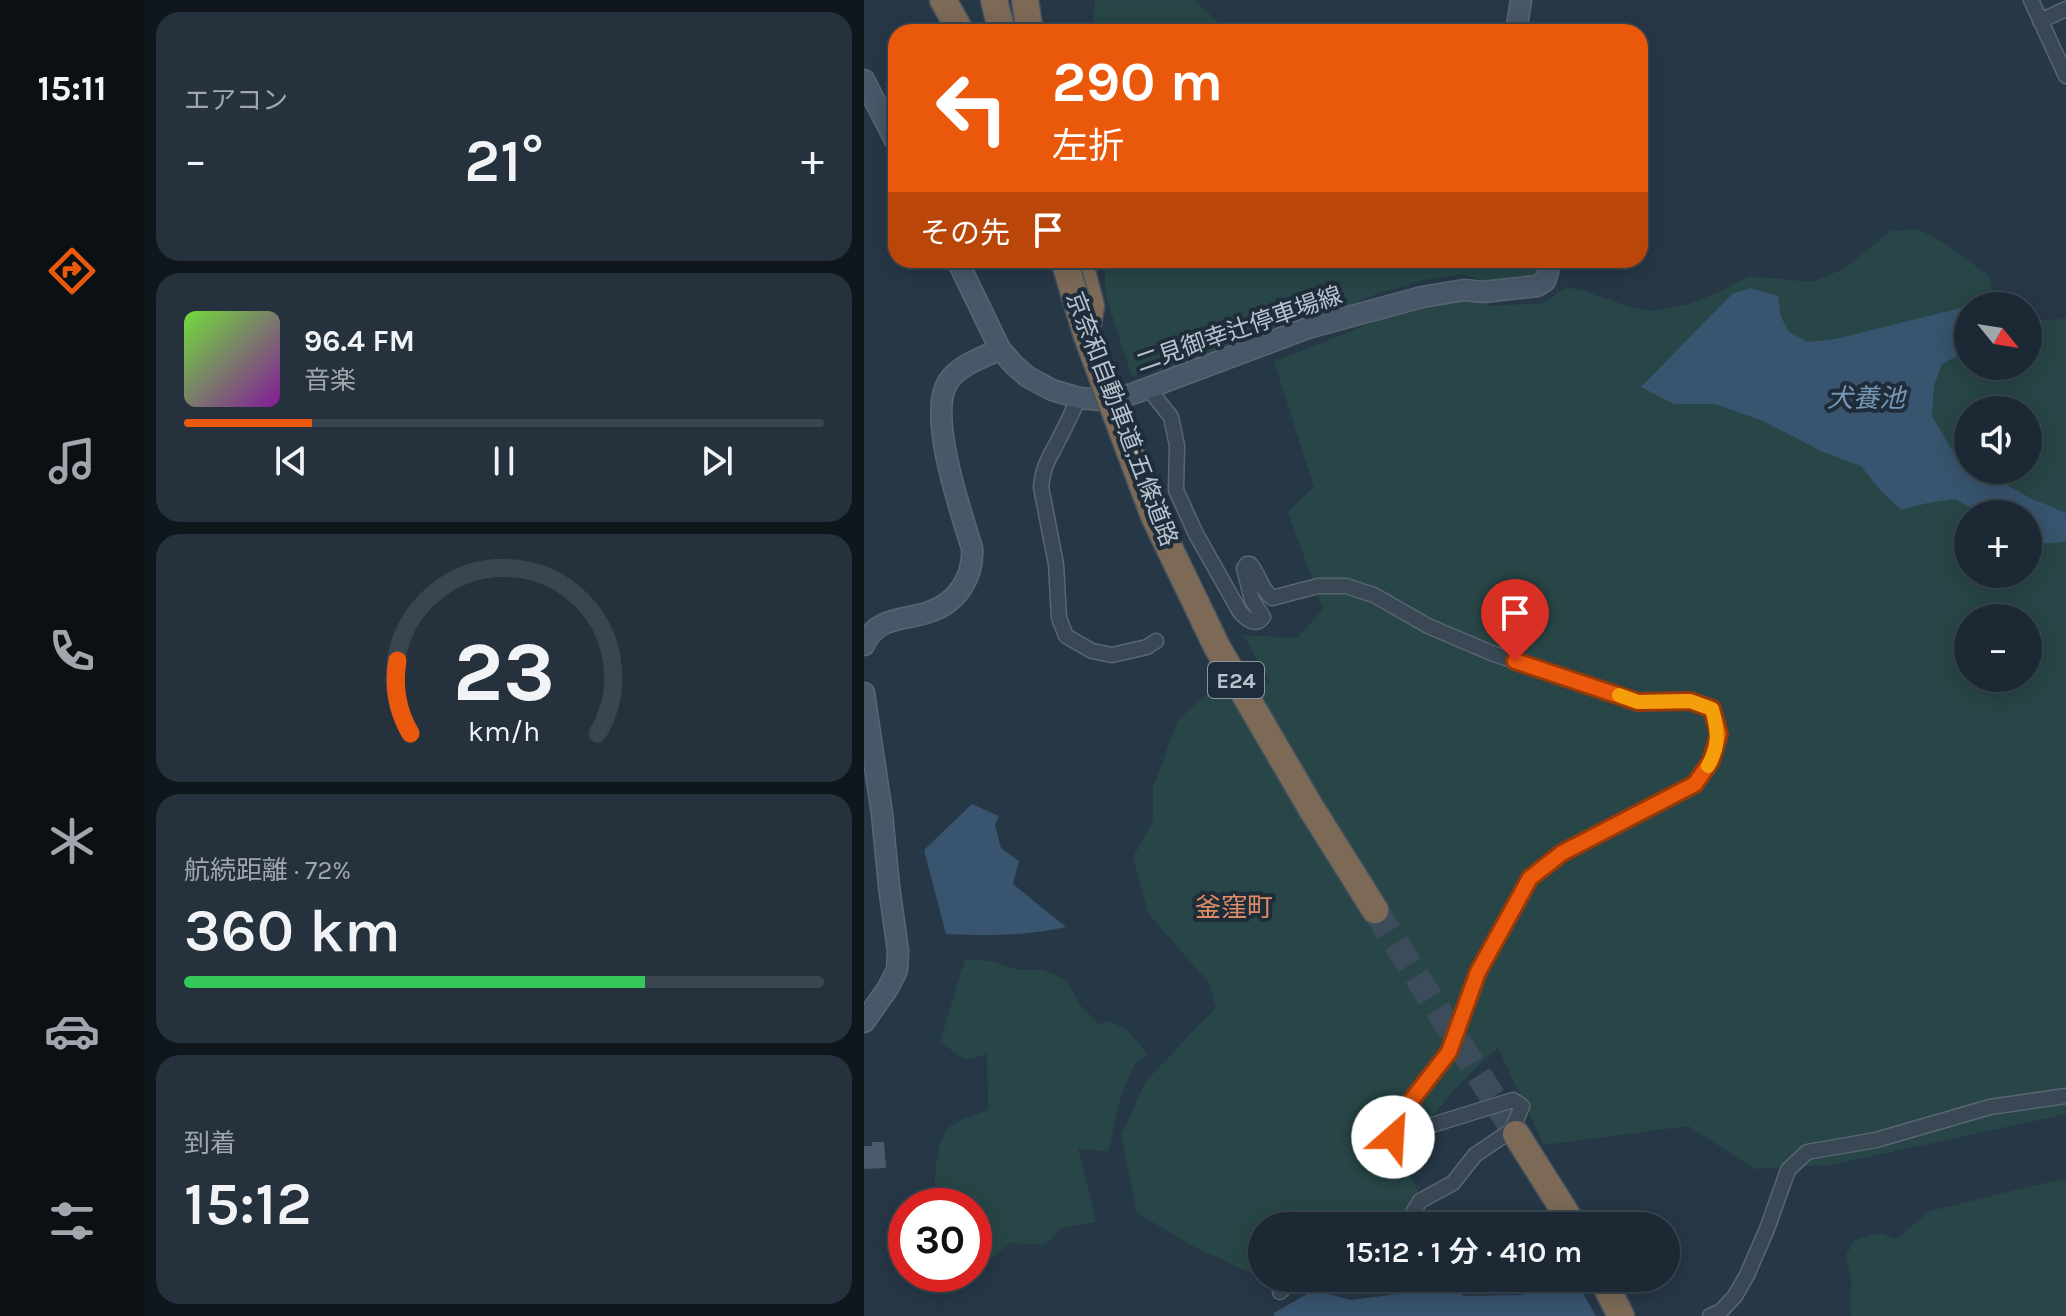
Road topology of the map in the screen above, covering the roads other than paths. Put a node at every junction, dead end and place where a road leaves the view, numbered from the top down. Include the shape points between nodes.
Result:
1 (943, 0) edge
2 (994, 0) edge
3 (1025, 0) edge
4 (1521, 0) edge
5 (2031, 0) edge
6 (2066, 9) edge
7 (2040, 21) junction
8 (956, 24) edge
9 (1000, 24) edge
10 (1029, 24) edge
11 (1517, 24) edge
12 (2066, 76) edge
13 (864, 80) edge
14 (888, 126) edge
15 (961, 268) edge
16 (1053, 268) edge
17 (1066, 268) edge
18 (1081, 268) edge
19 (1548, 268) edge
20 (1087, 336) junction
21 (1000, 349) junction
22 (1148, 388) junction
23 (1079, 398) junction
24 (1120, 425) junction
25 (1156, 641) dead end
26 (864, 645) edge
27 (864, 693) edge
28 (1375, 910) tunnel mouth
29 (864, 1022) edge
30 (2066, 1096) edge
31 (1516, 1134) tunnel mouth
32 (1413, 1212) edge
33 (1565, 1212) edge
34 (1609, 1292) edge
35 (1621, 1316) edge
36 (1710, 1316) edge

1 - 8 highway
2 - 9 highway
3 - 10 highway
4 - 11 main road
5 - 7 street
6 - 7 street
7 - 12 street
13 - 14 main road
15 - 21 main road
16 - 24 highway, bridge via 1097,383
17 - 20 highway, 京奈和自動車道;五條道路 / E24, bridge
18 - 20 highway via 1091,306
19 - 22 main road, 二見御幸辻停車場線 via 1545,281 1537,286 1422,297 1308,328
20 - 24 highway, 京奈和自動車道;五條道路 / E24, bridge
21 - 23 main road, 二見御幸辻停車場線 via 1028,377
21 - 26 main road via 962,368 946,384 941,406 948,468 972,548 970,575 941,607 888,621 869,634
22 - 23 main road, 二見御幸辻停車場線 via 1118,398
22 - 32 street via 1171,417 1177,446 1176,490 1240,612 1250,621 1263,617 1252,600 1244,568 1250,564 1272,598 1318,586 1346,586 1494,654 1638,702 1690,701 1712,709 1719,734 1711,761 1695,784 1562,853 1530,878 1478,972 1449,1052 1397,1119 1393,1137 1513,1100 1522,1106 1512,1130 1475,1155 1453,1183 1420,1201
23 - 25 street via 1042,474 1059,618 1066,636 1092,651 1112,655
24 - 28 highway, 京奈和自動車道;五條道路 / E24 via 1154,516 1217,647
27 - 29 main road via 898,951 897,970
30 - 36 street via 1990,1107 1876,1140 1807,1152 1788,1170 1735,1296
31 - 33 highway
34 - 35 highway

